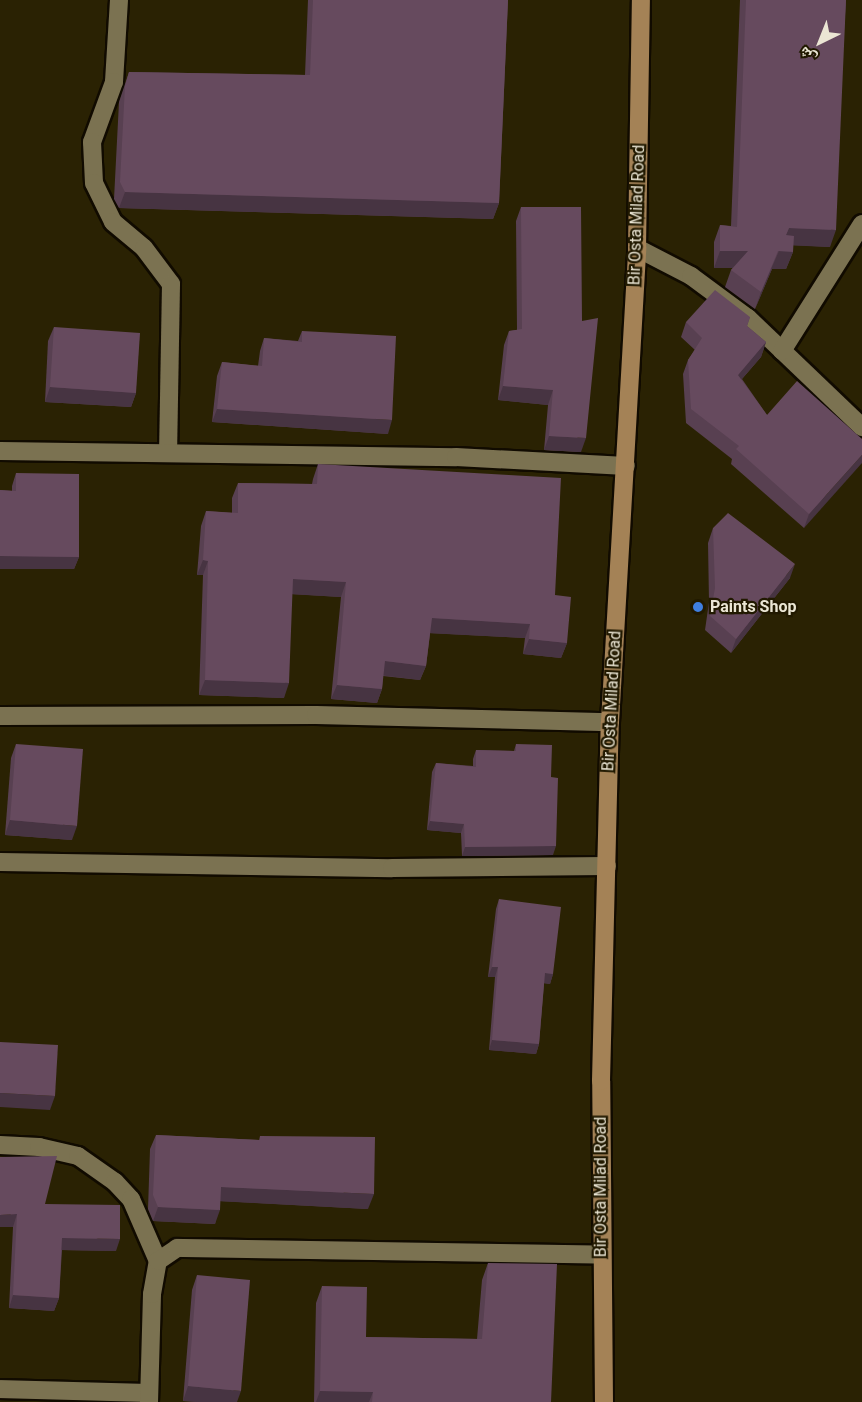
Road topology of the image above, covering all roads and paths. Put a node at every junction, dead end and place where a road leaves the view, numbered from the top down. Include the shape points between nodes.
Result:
1 (118, 0) edge
2 (641, 0) edge
3 (862, 224) edge
4 (637, 248) junction
5 (782, 351) junction
6 (862, 427) edge
7 (0, 451) edge
8 (168, 452) junction
9 (626, 466) junction
10 (0, 716) edge
11 (610, 722) junction
12 (0, 862) edge
13 (607, 866) junction
14 (0, 1145) edge
15 (602, 1255) junction
16 (158, 1261) junction
17 (0, 1389) edge
18 (149, 1398) edge
19 (604, 1402) edge

1 - 8 street via 114,82 92,142 94,183 113,222 144,248 171,284
2 - 4 main road, Bir Osta Milad Road
3 - 5 street
4 - 5 street via 691,276 748,318
4 - 9 main road, Bir Osta Milad Road
5 - 6 street
7 - 8 street
8 - 9 street via 456,457
9 - 11 main road, Bir Osta Milad Road
10 - 11 street via 316,715
11 - 13 main road, Bir Osta Milad Road
12 - 13 street via 414,868
13 - 15 main road, Bir Osta Milad Road via 601,1081
14 - 16 street via 39,1147 78,1156 115,1182 131,1199
15 - 16 street via 201,1247 177,1248
15 - 19 main road, Bir Osta Milad Road
16 - 18 street via 152,1294
17 - 18 street

